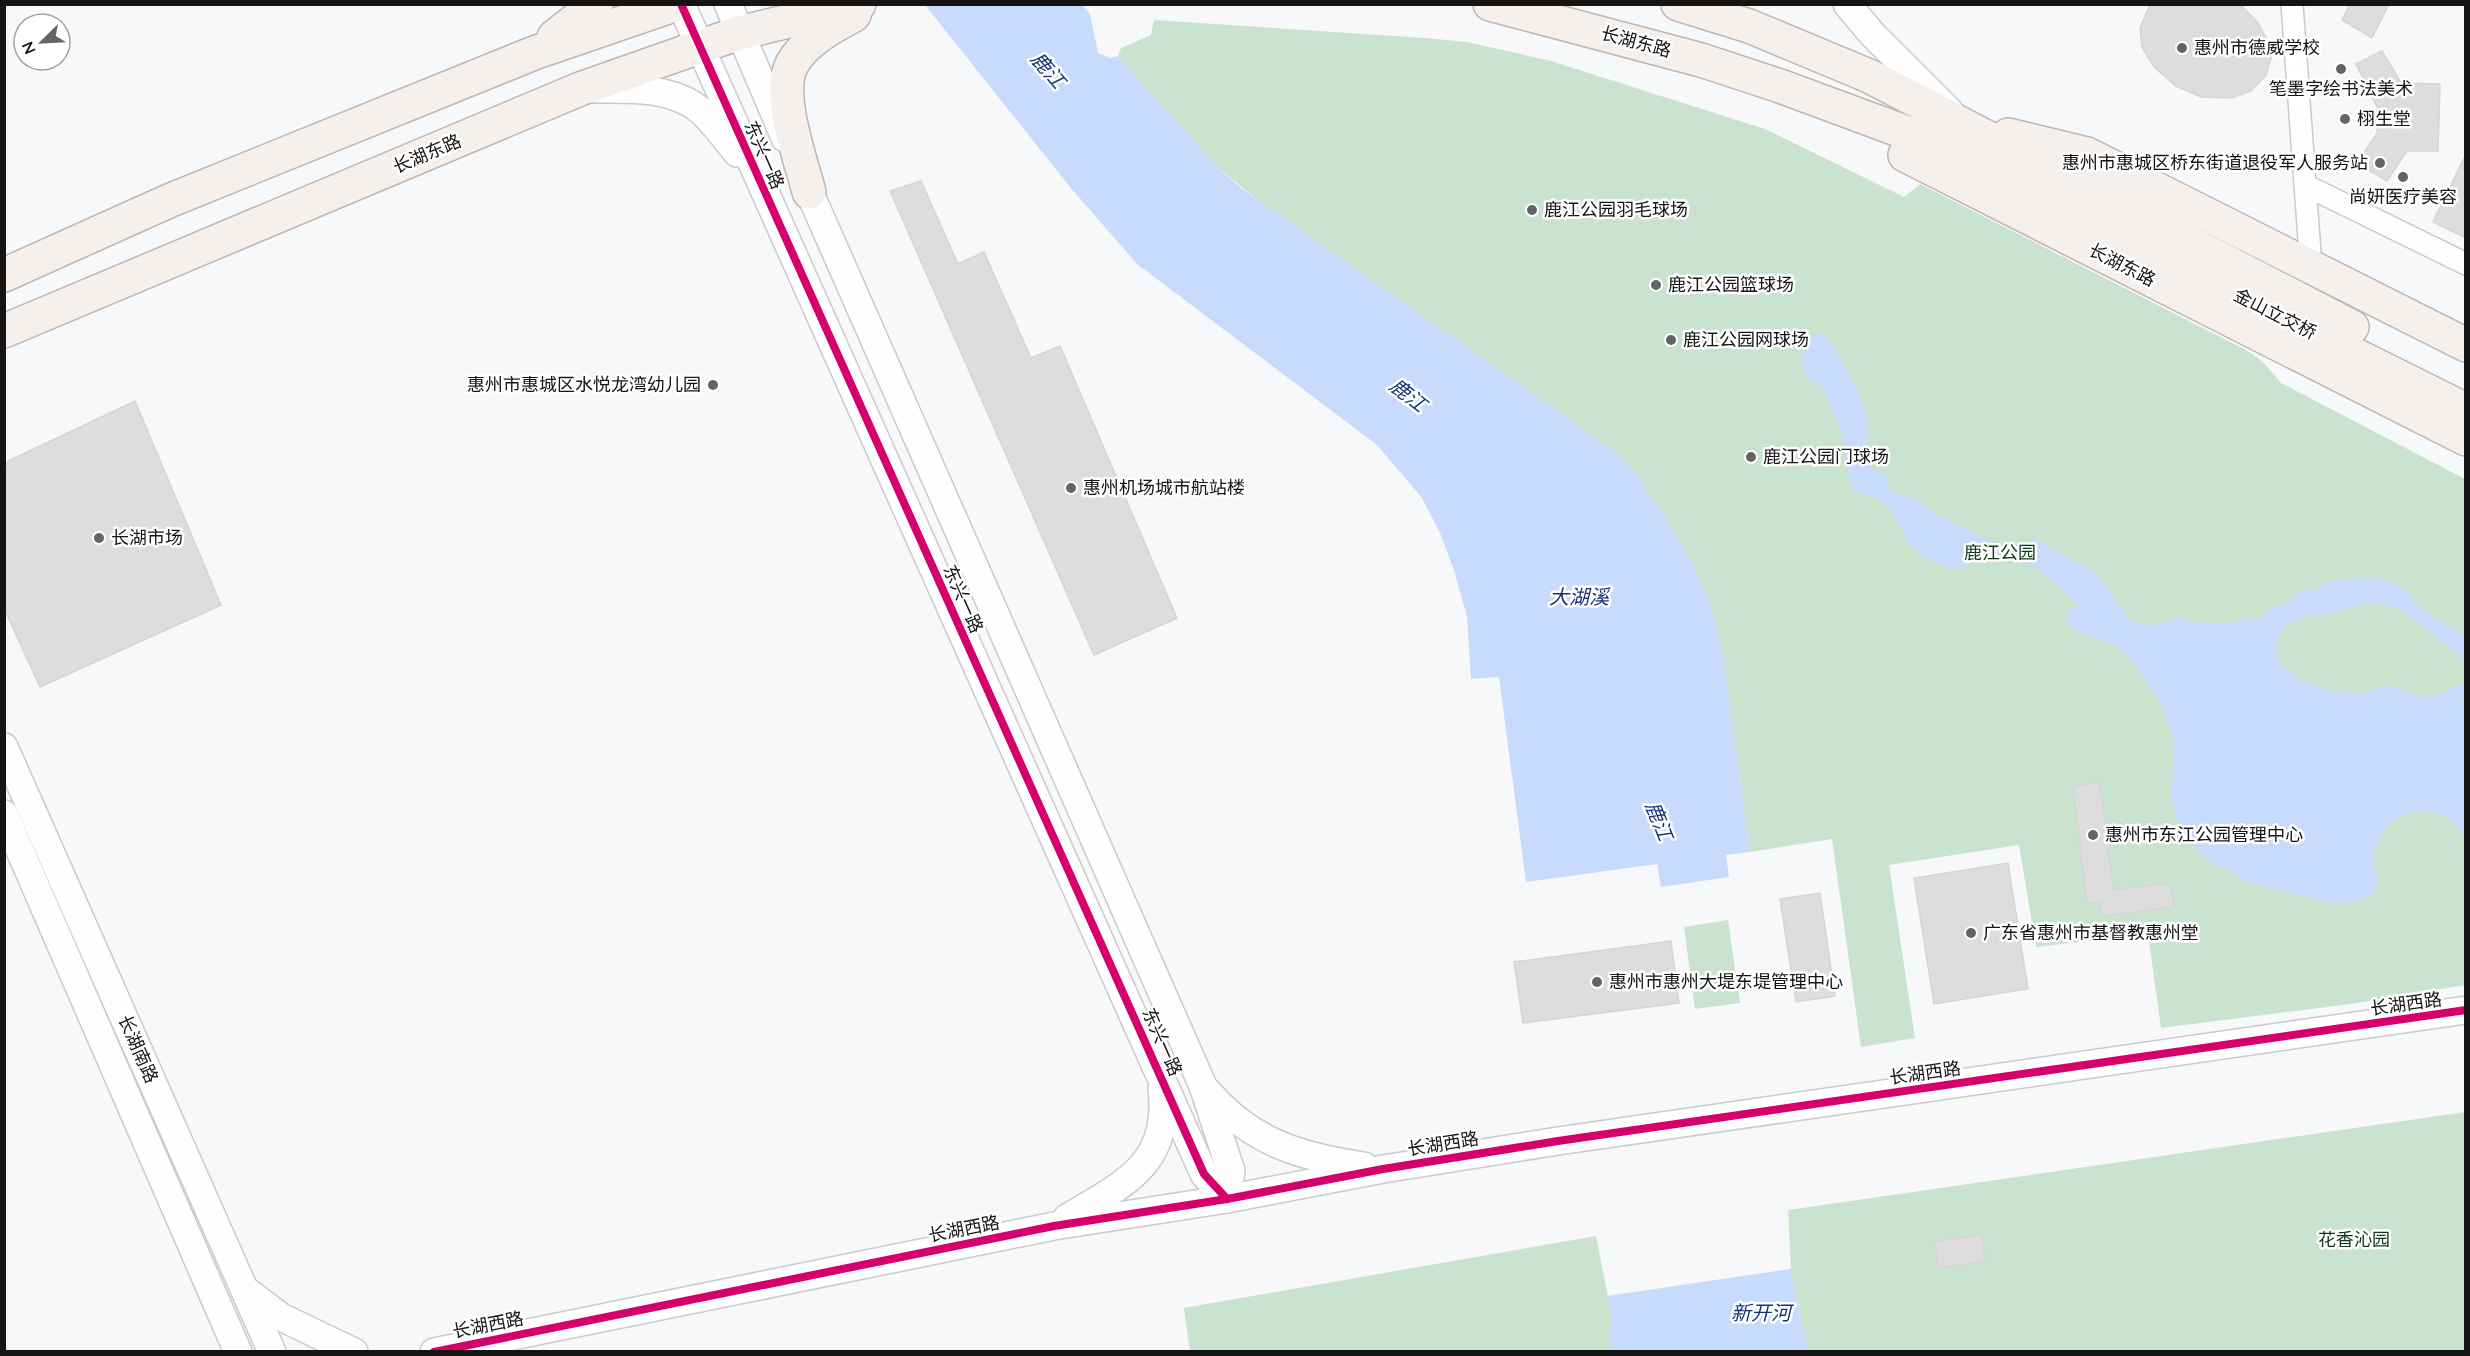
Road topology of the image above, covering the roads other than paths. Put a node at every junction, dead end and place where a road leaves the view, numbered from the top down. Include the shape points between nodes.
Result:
1 (596, 4) edge
2 (679, 4) edge
3 (859, 4) edge
4 (875, 4) edge
5 (1490, 4) edge
6 (1686, 4) edge
7 (1847, 4) edge
8 (2292, 4) edge
9 (1679, 5) edge
10 (734, 19) edge
11 (699, 46) junction
12 (534, 53) junction
13 (1780, 86) junction
14 (580, 89) junction
15 (1964, 125) junction
16 (756, 175) junction
17 (2305, 185) junction
18 (809, 192) junction
19 (2087, 205) junction
20 (2466, 264) edge
21 (2311, 267) junction
22 (4, 275) edge
23 (4, 332) edge
24 (2466, 345) edge
25 (2466, 386) edge
26 (2466, 410) edge
27 (2466, 439) edge
28 (4, 747) edge
29 (4, 814) edge
30 (2466, 1010) edge
31 (1160, 1073) junction
32 (1203, 1086) junction
33 (1383, 1169) junction
34 (1227, 1198) junction
35 (1054, 1226) junction
36 (245, 1289) junction
37 (238, 1352) edge
38 (272, 1352) edge
39 (354, 1352) edge
40 (434, 1352) edge

1 - 12 main road
2 - 11 street, 东兴一路
2 - 12 main road
3 - 10 main road, 长湖东路
4 - 18 main road via 816,39 790,69 787,99
5 - 13 main road, 长湖东路 via 1678,53
6 - 9 main road
7 - 15 street
8 - 17 street
9 - 15 main road via 1749,26 1809,50
10 - 11 main road, 长湖东路
10 - 18 street, 东兴一路
11 - 14 main road, 长湖东路
11 - 16 street, 东兴一路
12 - 22 main road via 171,200
13 - 19 main road, 长湖东路
13 - 27 main road, 长湖东路 via 1910,158
14 - 16 street via 644,89 682,99 700,110
14 - 23 main road, 长湖东路
15 - 19 main road
15 - 21 main road via 2087,154
16 - 31 street, 东兴一路
17 - 20 street
17 - 21 street
18 - 32 street, 东兴一路
19 - 25 main road, 金山立交桥
19 - 26 main road, 金山立交桥
21 - 24 main road
28 - 36 street, 长湖南路
29 - 37 street, 长湖南路
30 - 33 street, 长湖西路
31 - 34 street, 东兴一路 via 1204,1174
31 - 35 street via 1165,1112 1159,1140 1146,1164 1120,1186
32 - 33 street via 1243,1125 1278,1145 1307,1155
32 - 34 street, 东兴一路 via 1231,1171
33 - 34 street, 长湖西路
34 - 35 street, 长湖西路
35 - 40 street, 长湖西路
36 - 38 street, 长湖南路
36 - 39 street via 281,1317

